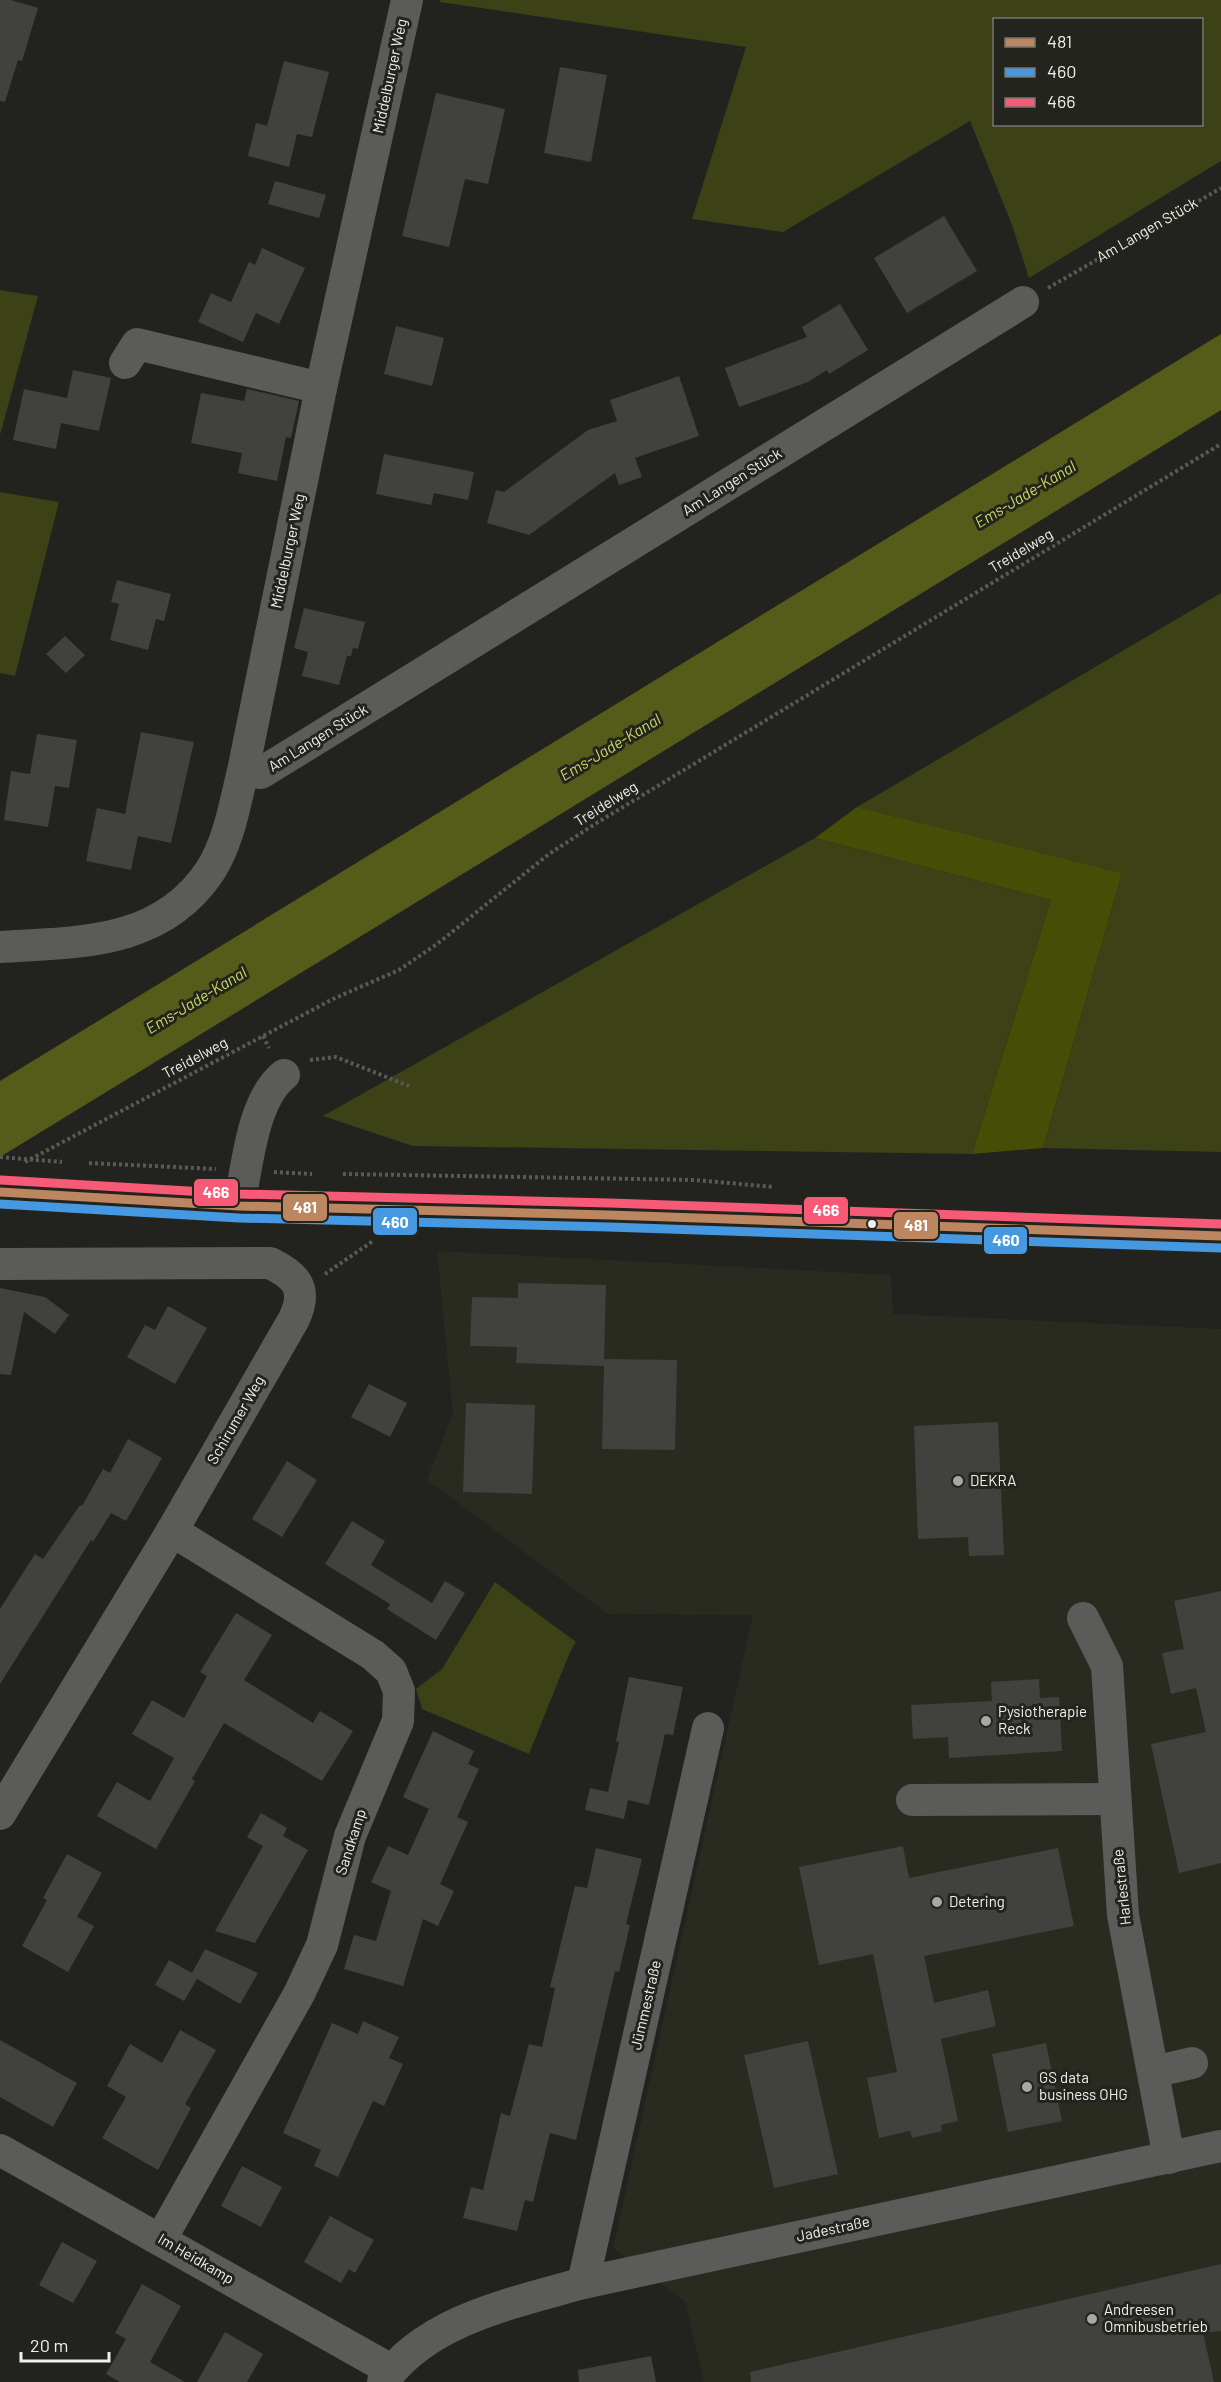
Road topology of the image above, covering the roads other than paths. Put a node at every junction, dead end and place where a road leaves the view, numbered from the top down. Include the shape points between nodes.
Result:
1 (406, 0) edge
2 (1023, 302) road end
3 (125, 363) dead end
4 (321, 388) junction
5 (243, 771) junction
6 (0, 947) edge
7 (284, 1075) road end
8 (16, 1183) edge
9 (239, 1206) junction
10 (1221, 1236) edge
11 (0, 1264) edge
12 (172, 1531) junction
13 (1083, 1618) dead end
14 (708, 1728) dead end
15 (1114, 1799) junction
16 (912, 1800) dead end
17 (0, 1814) edge
18 (1192, 2063) dead end
19 (1153, 2072) junction
20 (1221, 2146) edge
21 (0, 2150) edge
22 (1169, 2157) junction
23 (161, 2239) junction
24 (583, 2283) junction
25 (387, 2376) edge

1 - 4 street, Middelburger Weg
2 - 5 street, Am Langen Stück via 261,773
3 - 4 street via 137,345
4 - 5 street, Middelburger Weg
5 - 6 street, Middelburger Weg via 229,827 211,870 160,919 124,935 94,941
7 - 9 street via 274,1082 260,1108
8 - 9 main road
9 - 10 main road
11 - 12 street, Schirumer Weg via 270,1263 296,1280 300,1307
12 - 17 street, Schirumer Weg
12 - 23 street, Sandkamp via 373,1655 391,1671 399,1690 398,1721 350,1836 322,1946
13 - 15 street, Harlestraße via 1107,1666
14 - 24 street, Jümmestraße
15 - 16 street
15 - 19 street, Harlestraße via 1123,1915
18 - 19 street
19 - 22 street, Harlestraße
20 - 22 street, Jadestraße
21 - 23 street, Im Heidkamp
22 - 24 street, Jadestraße
23 - 25 street, Im Heidkamp
24 - 25 street, Jadestraße via 502,2306 448,2327 419,2346

